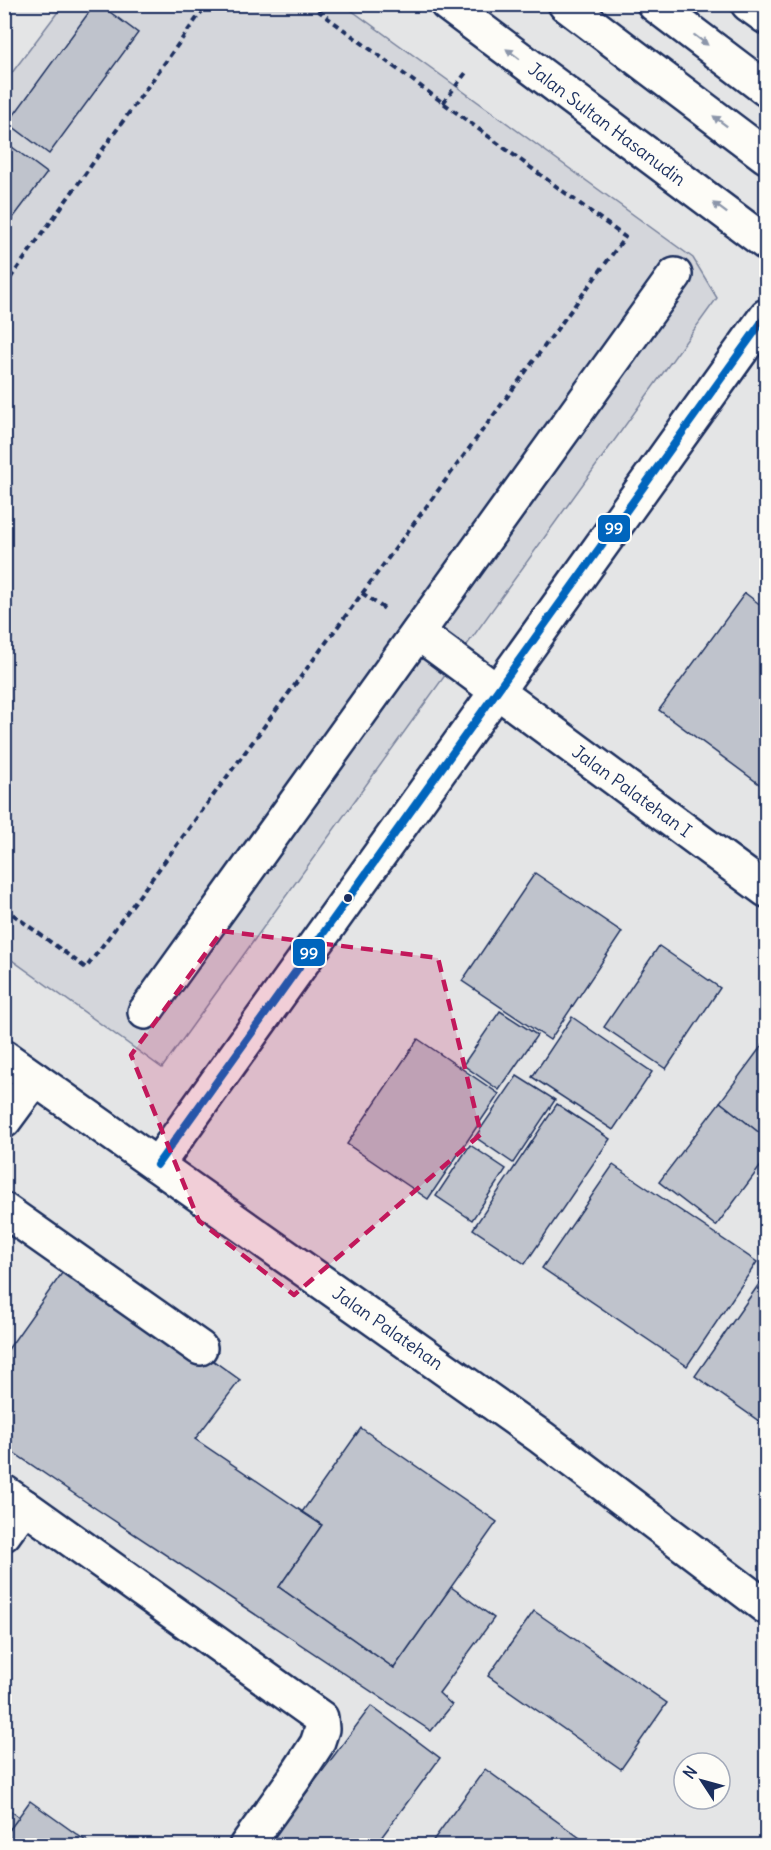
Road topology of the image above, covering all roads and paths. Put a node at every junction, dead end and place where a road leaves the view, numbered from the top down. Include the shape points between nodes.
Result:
1 (207, 4) edge
2 (309, 4) edge
3 (447, 4) edge
4 (565, 4) edge
5 (654, 4) edge
6 (748, 4) edge
7 (766, 17) edge
8 (766, 89) edge
9 (766, 156) edge
10 (766, 243) edge
11 (675, 275) dead end
12 (4, 287) edge
13 (766, 316) edge
14 (418, 633) junction
15 (497, 692) junction
16 (766, 890) edge
17 (4, 908) edge
18 (145, 1012) dead end
19 (4, 1057) edge
20 (35, 1079) junction
21 (4, 1121) edge
22 (157, 1165) junction
23 (4, 1210) edge
24 (200, 1348) dead end
25 (14, 1499) edge
26 (4, 1534) edge
27 (766, 1607) edge
28 (246, 1845) edge

1 - 12 path
2 - 17 path via 625,237 86,968
10 -> 3 street, Jalan Sultan Hasanudin
9 -> 4 street
5 -> 8 street
6 - 7 street
11 - 14 street
13 - 15 street
14 - 15 street, Jalan Palatehan I
14 - 18 street
15 - 16 street, Jalan Palatehan I
15 - 22 street
19 - 20 street, Jalan Palatehan
20 - 21 street
20 - 22 street, Jalan Palatehan
22 - 27 street, Jalan Palatehan via 541,1437
23 - 24 street
25 - 26 street
25 - 28 street via 321,1718 317,1744

